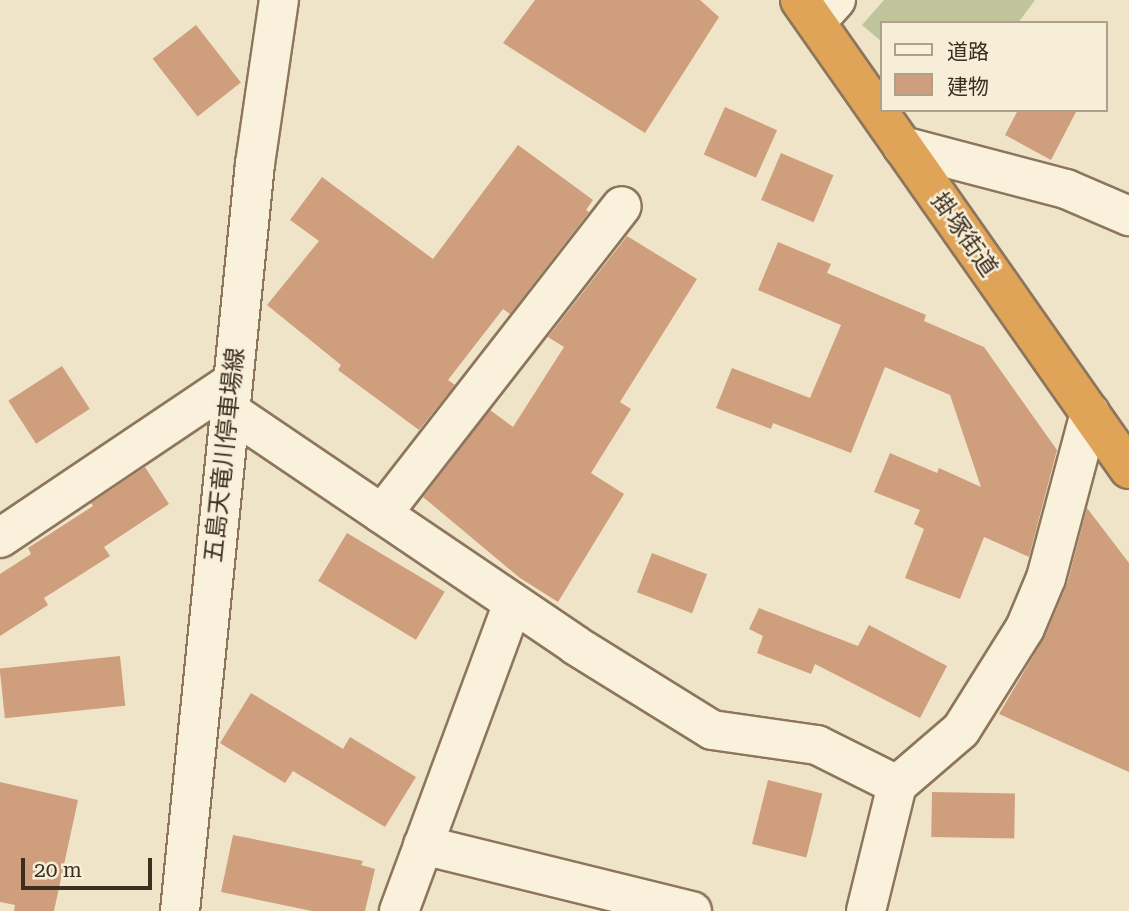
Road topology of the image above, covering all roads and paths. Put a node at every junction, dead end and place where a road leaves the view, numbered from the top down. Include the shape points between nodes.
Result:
1 (279, 0) edge
2 (817, 7) edge
3 (880, 110) edge
4 (881, 112) edge
5 (902, 146) junction
6 (622, 206) dead end
7 (1129, 216) edge
8 (231, 397) junction
9 (1090, 413) junction
10 (1129, 469) edge
11 (382, 514) junction
12 (0, 538) edge
13 (513, 603) junction
14 (897, 785) junction
15 (423, 845) junction
16 (180, 911) edge
17 (399, 911) edge
18 (692, 911) edge
19 (866, 911) edge

1 - 8 street, 五島天竜川停車場線 via 255,164
2 - 3 highway, 掛塚街道
4 - 5 highway, 掛塚街道
5 - 7 street via 1066,189
5 - 9 highway, 掛塚街道
6 - 11 street
8 - 11 street
8 - 12 street
8 - 16 street, 五島天竜川停車場線
9 - 10 highway, 掛塚街道
9 - 14 street via 1046,578 1025,628 961,730
11 - 13 street
13 - 14 street via 712,730 817,745
13 - 15 street
14 - 19 street
15 - 17 street
15 - 18 street

